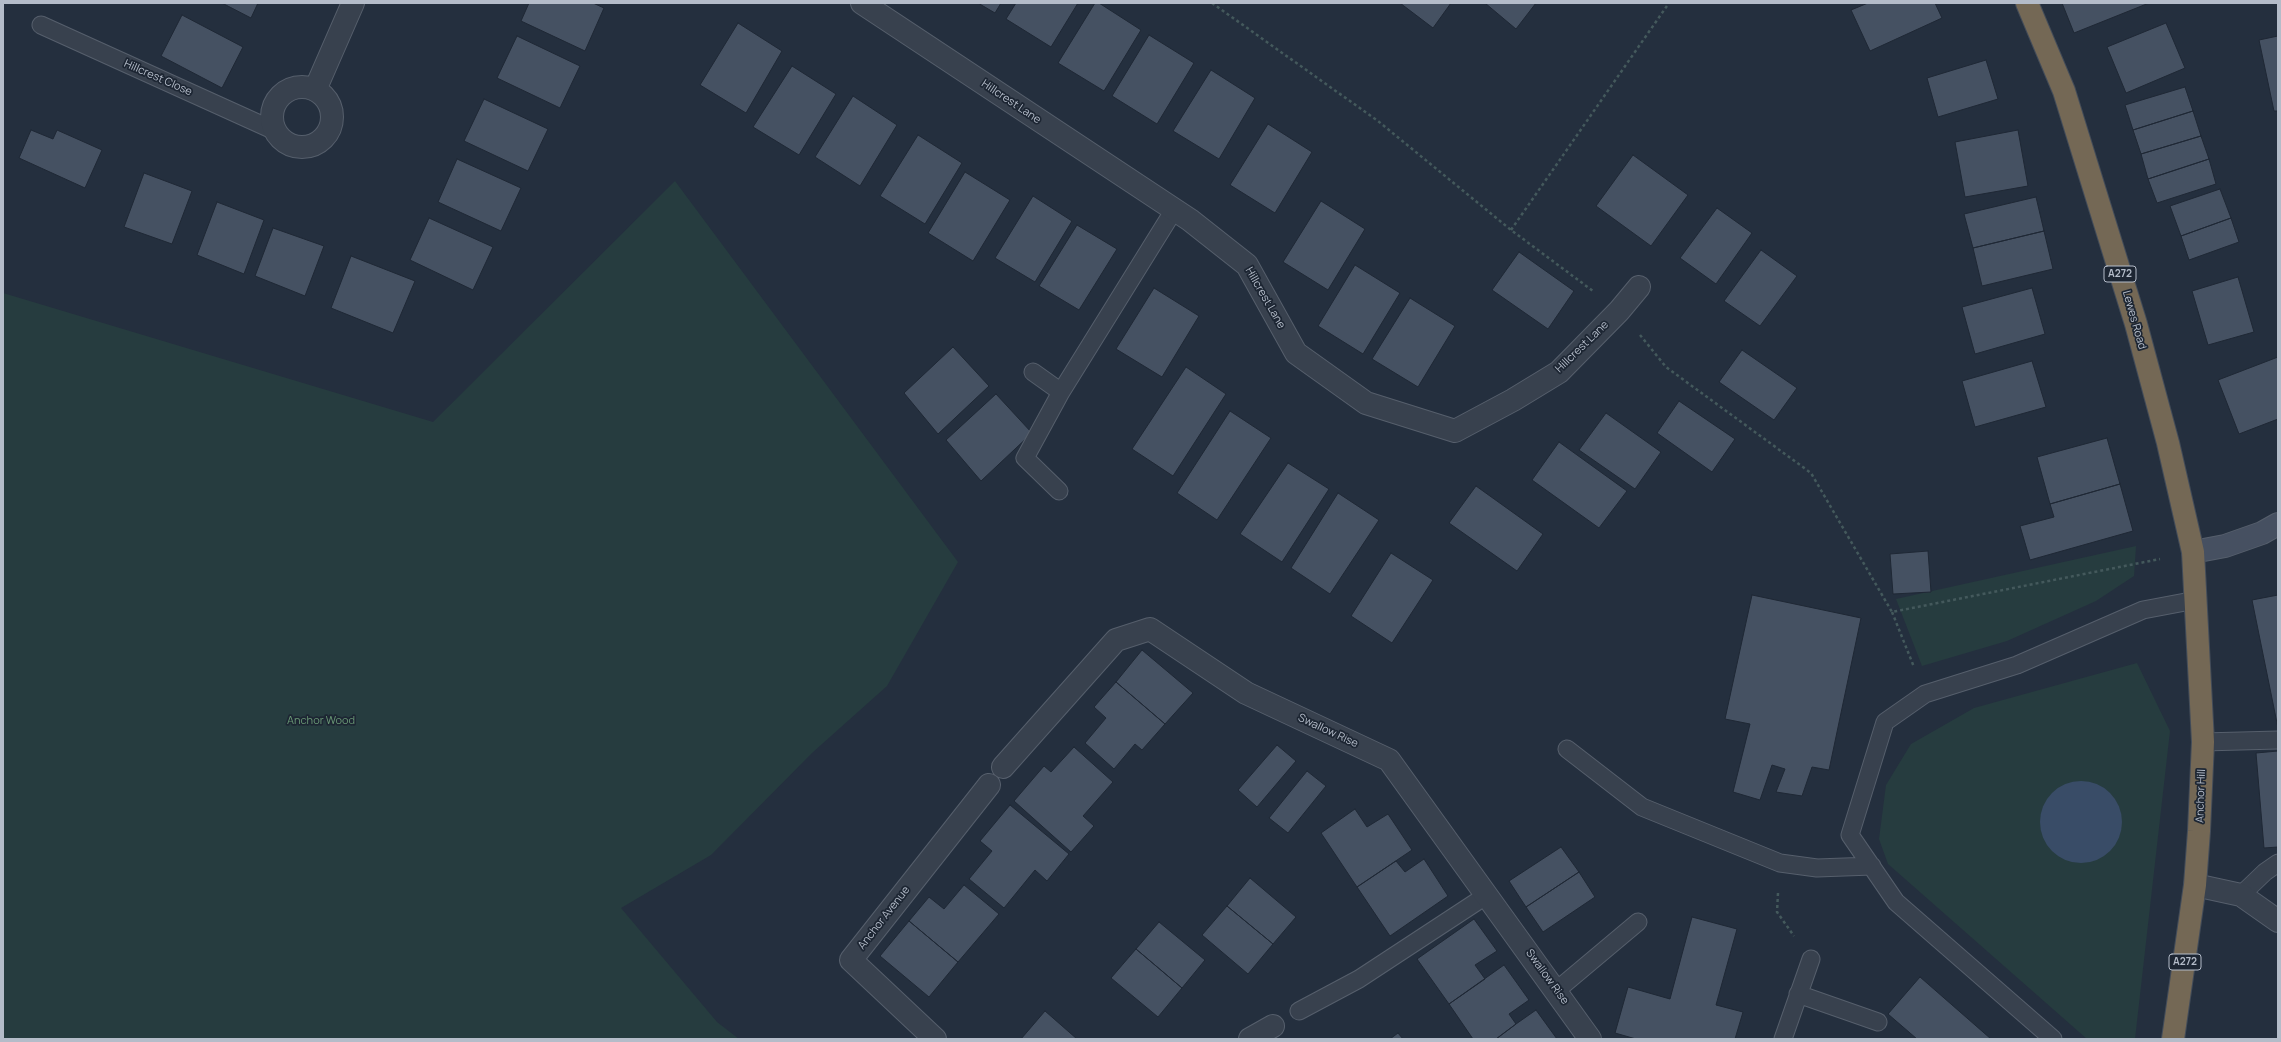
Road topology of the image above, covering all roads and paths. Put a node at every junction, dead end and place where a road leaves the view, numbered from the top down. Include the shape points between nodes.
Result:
1 (353, 3) edge
2 (862, 3) edge
3 (1212, 3) edge
4 (1669, 3) edge
5 (2027, 3) edge
6 (41, 24) dead end
7 (315, 90) junction
8 (275, 131) junction
9 (1174, 210) junction
10 (1511, 230) junction
11 (1639, 287) dead end
12 (1620, 311) junction
13 (1033, 372) dead end
14 (1061, 392) junction
15 (1059, 491) dead end
16 (2278, 524) edge
17 (2193, 552) junction
18 (2196, 600) junction
19 (1892, 612) junction
20 (1925, 694) junction
21 (2278, 740) edge
22 (2203, 742) junction
23 (1567, 749) dead end
24 (1003, 767) dead end
25 (989, 785) dead end
26 (1780, 863) junction
27 (2278, 863) edge
28 (1872, 866) junction
29 (2195, 885) junction
30 (1487, 895) junction
31 (2241, 895) junction
32 (2278, 921) edge
33 (1638, 922) dead end
34 (1811, 959) joint
35 (1557, 990) junction
36 (1798, 994) junction
37 (1299, 1011) dead end
38 (1878, 1022) dead end
39 (1273, 1026) dead end
40 (935, 1039) edge
41 (1250, 1039) edge
42 (1590, 1039) edge
43 (1783, 1039) edge
44 (2053, 1039) edge
45 (2173, 1039) edge

1 - 7 street
2 - 9 street, Hillcrest Lane
3 - 10 path via 1378,121
4 - 10 path
5 - 17 highway, Lewes Road / A272 via 2064,91 2136,324 2168,443
6 - 8 lane, Hillcrest Close
7 - 8 street via 295,88 278,97 271,115
7 - 8 street, Hillcrest Close via 323,95 332,113 328,134 321,141 302,148 283,142
9 - 12 street, Hillcrest Lane via 1247,265 1296,353 1366,403 1455,431 1559,372
9 - 14 lane
10 - 12 path
11 - 12 street, Hillcrest Lane
12 - 19 path via 1666,367 1811,473
13 - 14 lane
14 - 15 lane via 1025,458
16 - 17 street via 2262,534 2225,546
17 - 18 highway, Anchor Hill / A272
17 - 19 path
18 - 20 lane via 2143,610 2017,666
18 - 22 highway, Anchor Hill / A272
19 - 20 path
20 - 28 lane via 1886,722 1850,835
21 - 22 lane
22 - 29 highway, Anchor Hill / A272
23 - 26 lane via 1642,807
24 - 30 street, Swallow Rise via 1116,640 1150,629 1246,693 1389,760
25 - 40 street, Anchor Avenue via 851,960
26 - 28 lane via 1817,868
26 - 34 path via 1777,912
27 - 31 lane
28 - 44 lane via 1896,902
29 - 31 street
29 - 45 highway, Anchor Hill / A272
30 - 35 street, Swallow Rise
30 - 37 lane via 1359,979
31 - 32 street
33 - 35 lane
34 - 36 lane
35 - 42 street, Swallow Rise
36 - 38 lane
36 - 43 lane
39 - 41 street

